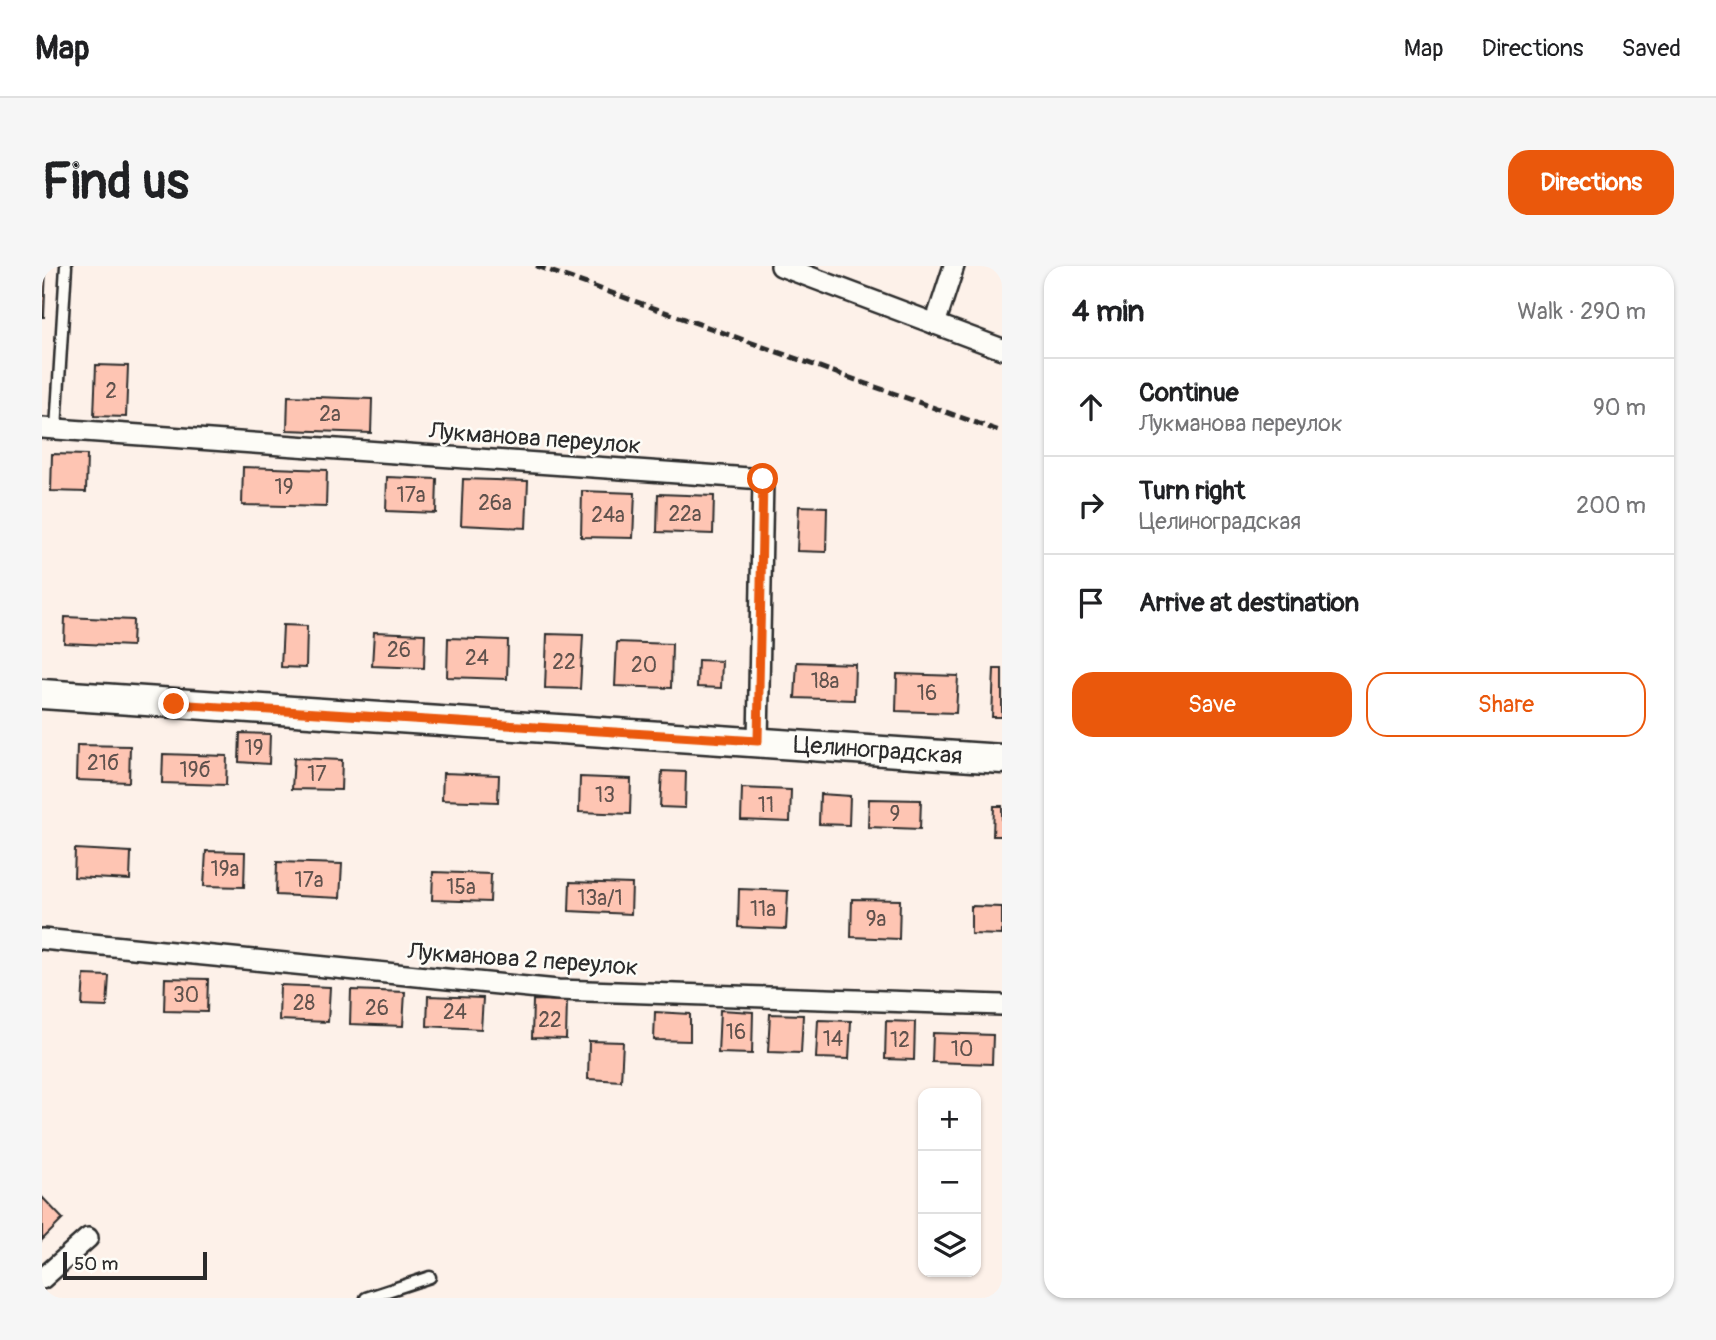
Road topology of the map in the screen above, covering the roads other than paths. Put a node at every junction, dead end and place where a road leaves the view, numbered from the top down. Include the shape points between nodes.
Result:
1 (66, 266) edge
2 (781, 266) edge
3 (954, 266) edge
4 (934, 324) junction
5 (1002, 349) edge
6 (49, 429) edge
7 (42, 694) edge
8 (758, 741) junction
9 (1002, 759) edge
10 (42, 939) edge
11 (1002, 1006) edge
12 (88, 1238) dead end
13 (430, 1277) dead end
14 (42, 1279) edge
15 (366, 1298) edge

1 - 6 lane
2 - 4 street
3 - 4 street
4 - 5 street
6 - 8 street, Лукманова переулок via 763,479
7 - 8 street, Целиноградская
8 - 9 street, Целиноградская
10 - 11 street, Лукманова 2 переулок via 558,990
12 - 14 street
13 - 15 lane

